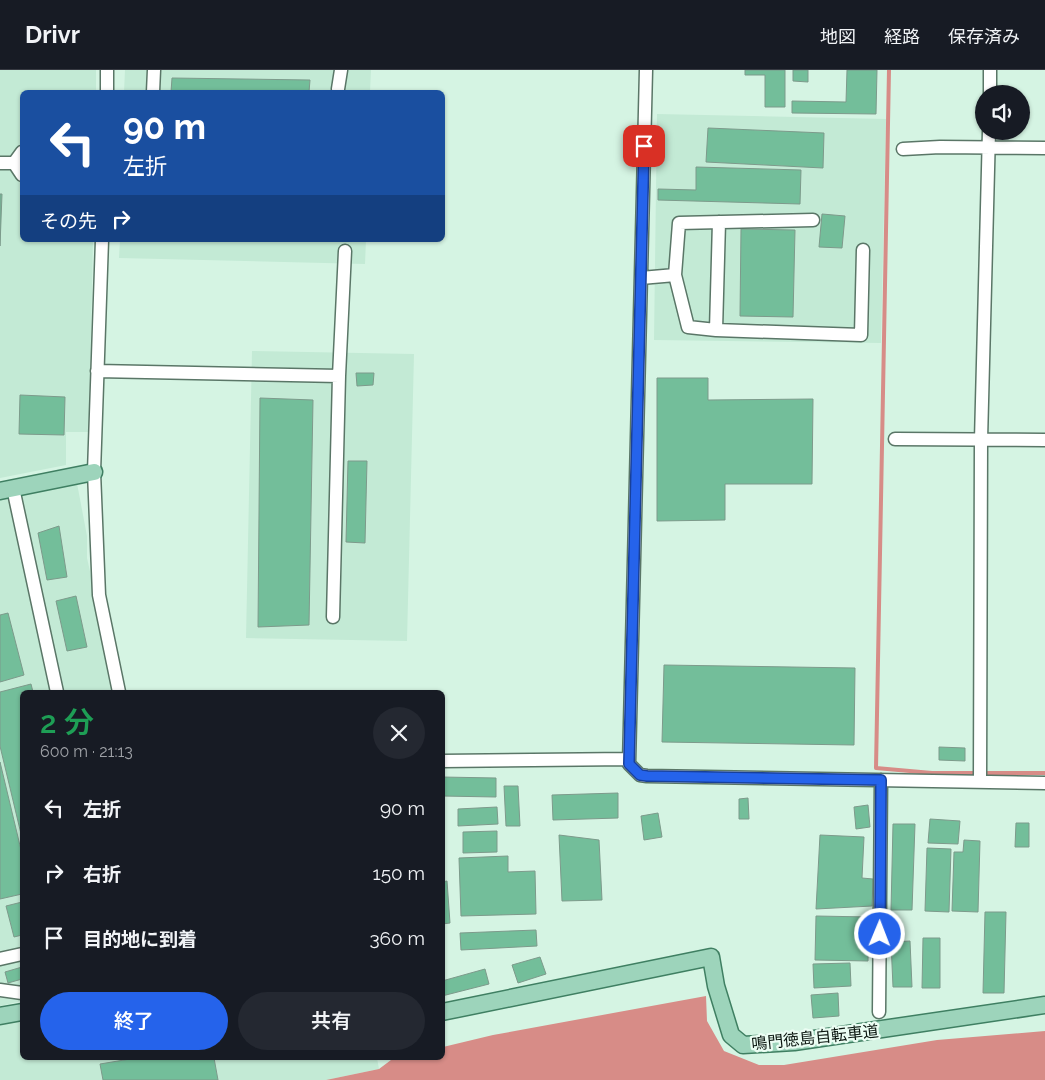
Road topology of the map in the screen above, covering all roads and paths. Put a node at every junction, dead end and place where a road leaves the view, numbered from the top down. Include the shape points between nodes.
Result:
1 (107, 70) edge
2 (154, 70) edge
3 (341, 70) edge
4 (646, 70) edge
5 (990, 70) edge
6 (990, 85) edge
7 (338, 89) dead end
8 (107, 90) edge
9 (153, 90) edge
10 (990, 140) edge
11 (1045, 148) edge
12 (903, 149) dead end
13 (989, 149) junction
14 (20, 155) edge
15 (0, 163) edge
16 (14, 163) junction
17 (20, 172) edge
18 (813, 220) dead end
19 (719, 222) junction
20 (102, 242) edge
21 (863, 250) dead end
22 (344, 251) dead end
23 (675, 275) junction
24 (640, 278) junction
25 (716, 330) junction
26 (97, 371) junction
27 (339, 376) junction
28 (895, 439) dead end
29 (981, 440) junction
30 (1045, 440) edge
31 (94, 472) junction
32 (7, 490) edge
33 (333, 617) dead end
34 (57, 690) edge
35 (119, 690) edge
36 (628, 759) junction
37 (445, 761) edge
38 (979, 779) junction
39 (881, 780) junction
40 (1045, 784) edge
41 (20, 954) edge
42 (0, 959) edge
43 (0, 990) edge
44 (20, 993) edge
45 (1045, 1005) edge
46 (445, 1011) edge
47 (20, 1012) edge
48 (879, 1012) dead end
49 (0, 1016) edge

1 - 8 street
2 - 9 street
3 - 7 street
4 - 24 street
5 - 6 street
10 - 13 street
11 - 13 street
12 - 13 street
13 - 29 street
14 - 16 street
15 - 16 street
16 - 17 street
18 - 19 street
19 - 23 street via 679,223
19 - 25 street
20 - 26 street
21 - 25 street via 861,335
22 - 27 street
23 - 24 street
23 - 25 street via 688,327
24 - 36 street
26 - 27 street
26 - 31 street
27 - 33 street
28 - 29 street
29 - 30 street
29 - 38 street
31 - 32 main road
31 - 35 street via 100,595
32 - 34 street
36 - 37 street
36 - 39 street via 635,770 647,776
38 - 39 street
38 - 40 street
39 - 48 street
41 - 42 street
43 - 44 street
45 - 46 main road, 鳴門徳島自転車道 via 804,1041 743,1045 731,1035 716,986 712,957
47 - 49 main road

